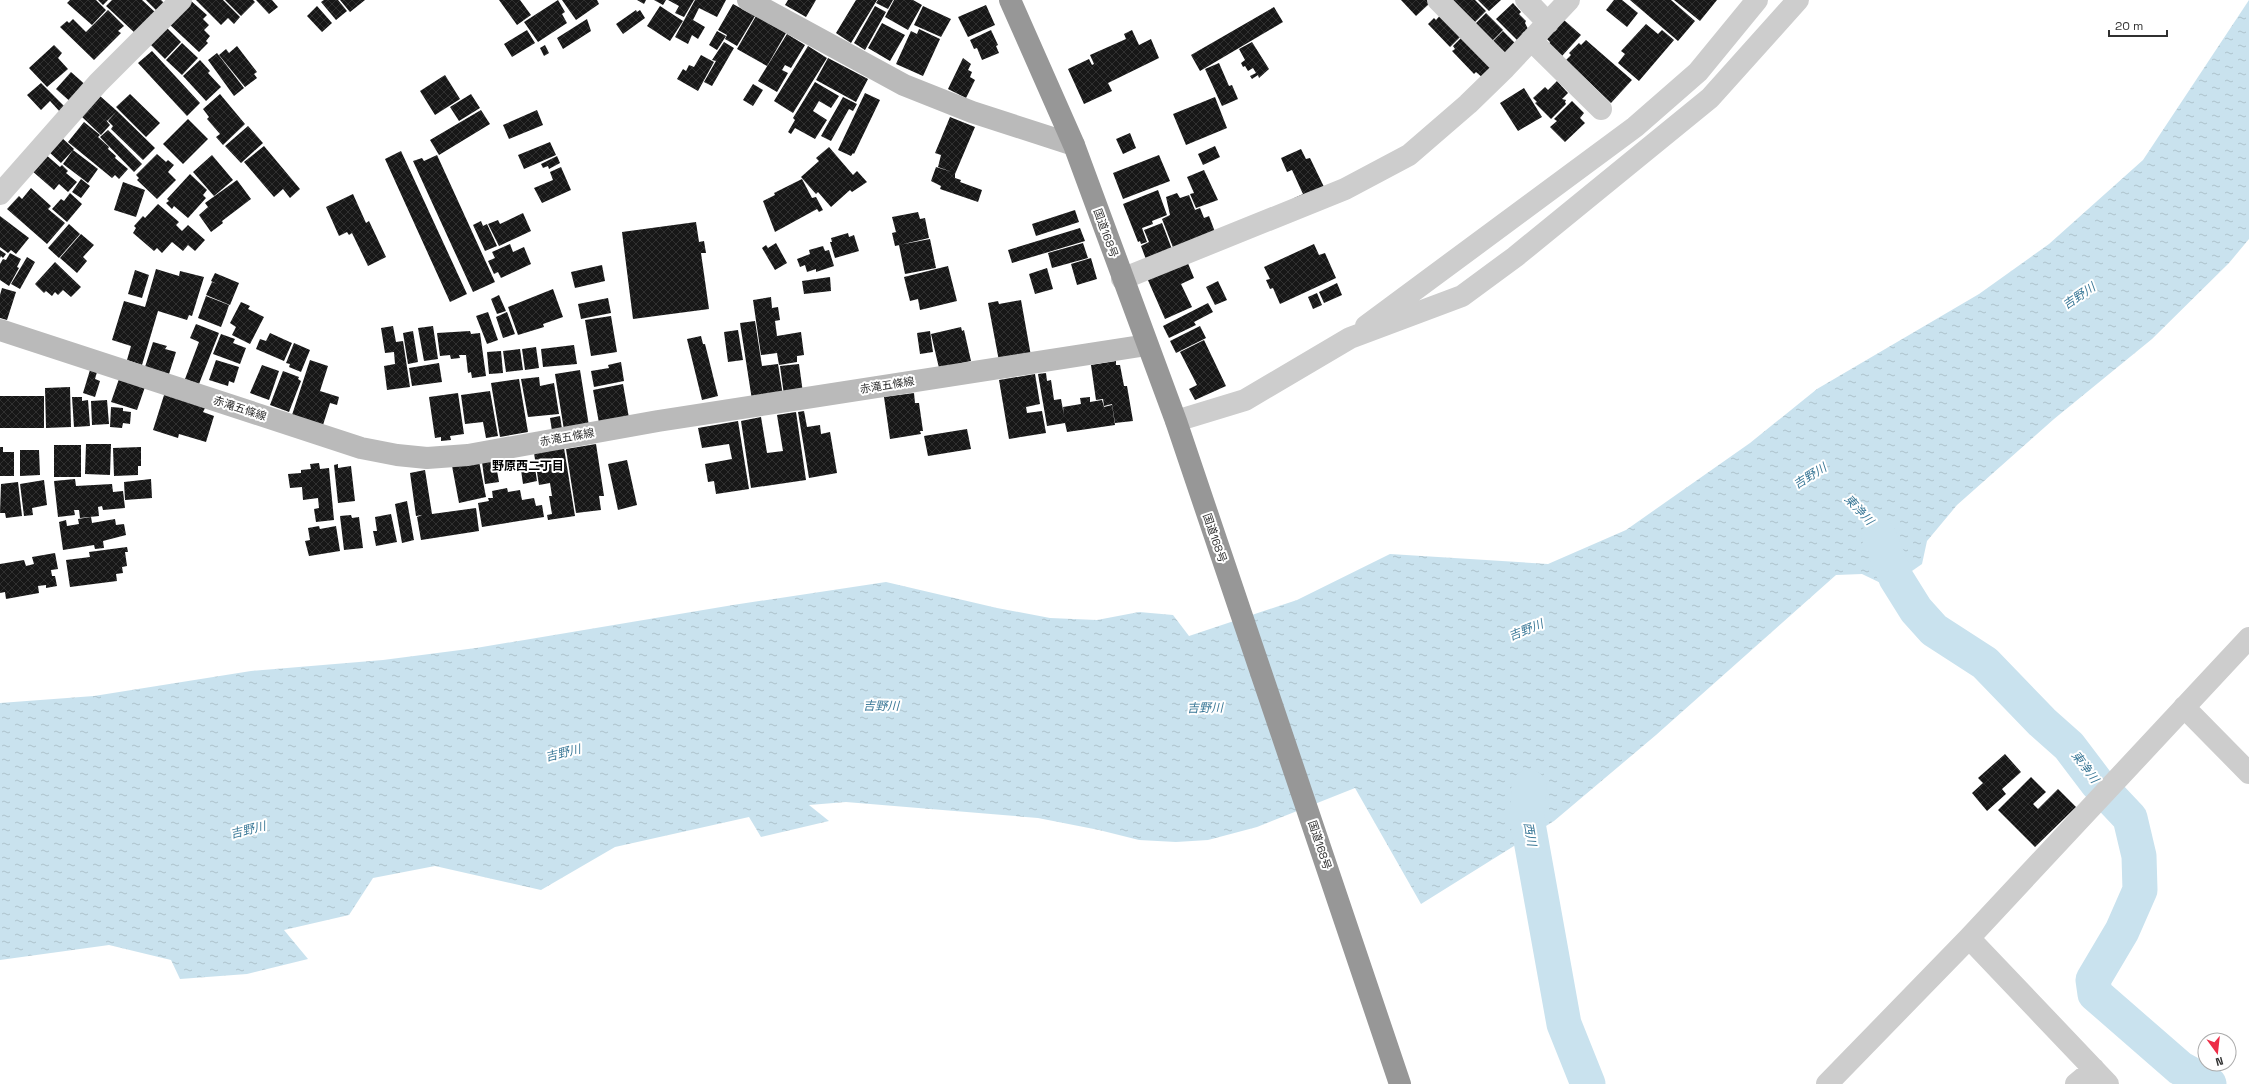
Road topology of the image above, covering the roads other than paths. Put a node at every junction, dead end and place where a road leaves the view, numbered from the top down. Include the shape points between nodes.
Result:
1 (181, 0) edge
2 (748, 0) edge
3 (1010, 0) edge
4 (1438, 0) edge
5 (1526, 0) edge
6 (1569, 0) edge
7 (1757, 0) edge
8 (1798, 0) edge
9 (1548, 23) junction
10 (1531, 40) junction
11 (1505, 68) junction
12 (1601, 109) dead end
13 (1074, 145) junction
14 (0, 194) edge
15 (1122, 279) junction
16 (0, 330) edge
17 (1350, 338) junction
18 (1147, 345) junction
19 (1178, 428) junction
20 (2249, 638) edge
21 (2184, 707) junction
22 (2249, 774) edge
23 (1969, 938) junction
24 (2101, 1076) edge
25 (1400, 1084) edge
26 (1827, 1084) edge
27 (2076, 1084) edge

1 - 14 street via 98,83
2 - 13 main road via 904,85 972,112
3 - 13 highway, 国道168号
4 - 11 street
5 - 9 street
6 - 9 street
7 - 17 street via 1698,72 1635,127
8 - 17 street via 1710,98 1515,257 1462,296
9 - 10 street
10 - 11 street
10 - 12 street
11 - 15 street via 1410,155 1345,189
13 - 15 highway, 国道168号
15 - 18 highway, 国道168号
16 - 18 main road, 赤滝五條線 via 361,448 427,458 468,455 666,420
17 - 19 street via 1244,400
18 - 19 highway, 国道168号
19 - 25 highway, 国道168号
20 - 21 street
21 - 22 street
21 - 23 street
23 - 24 street
23 - 26 street
24 - 27 street

